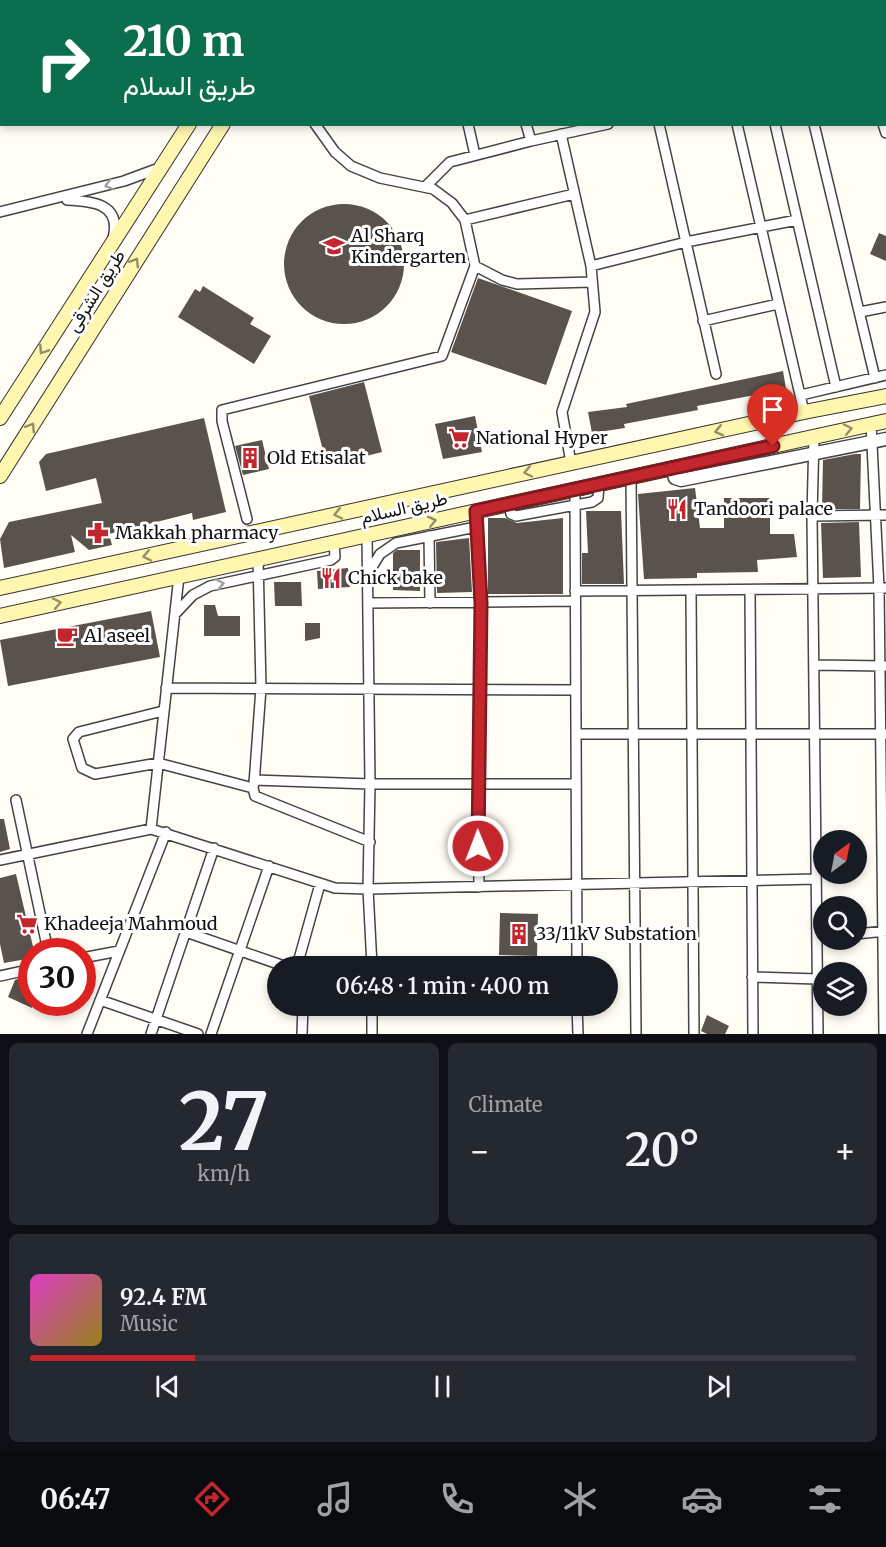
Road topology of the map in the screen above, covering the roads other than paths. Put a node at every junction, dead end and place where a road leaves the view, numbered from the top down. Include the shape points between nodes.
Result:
1 (188, 126) edge
2 (223, 126) edge
3 (316, 126) edge
4 (468, 126) edge
5 (527, 126) edge
6 (599, 126) edge
7 (659, 126) edge
8 (737, 126) edge
9 (775, 126) edge
10 (814, 126) edge
11 (561, 134) junction
12 (531, 141) junction
13 (475, 155) junction
14 (162, 167) junction
15 (425, 187) junction
16 (574, 194) junction
17 (55, 200) junction
18 (0, 212) edge
19 (465, 220) junction
20 (797, 220) junction
21 (761, 226) junction
22 (111, 242) junction
23 (686, 242) junction
24 (475, 266) junction
25 (591, 266) junction
26 (592, 282) junction
27 (778, 304) junction
28 (886, 306) edge
29 (860, 312) junction
30 (703, 321) junction
31 (716, 374) dead end
32 (886, 375) edge
33 (875, 378) junction
34 (836, 387) junction
35 (801, 395) junction
36 (886, 396) edge
37 (804, 412) junction
38 (0, 418) edge
39 (886, 421) edge
40 (871, 424) junction
41 (814, 436) junction
42 (886, 439) edge
43 (871, 442) junction
44 (813, 453) junction
45 (571, 463) junction
46 (672, 468) junction
47 (0, 476) edge
48 (631, 477) junction
49 (599, 484) junction
50 (575, 489) junction
51 (509, 504) junction
52 (574, 505) junction
53 (476, 511) junction
54 (886, 515) edge
55 (812, 516) junction
56 (874, 516) junction
57 (247, 519) dead end
58 (476, 527) junction
59 (394, 529) junction
60 (367, 535) junction
61 (429, 536) junction
62 (334, 542) junction
63 (396, 543) junction
64 (258, 559) junction
65 (368, 574) junction
66 (178, 576) junction
67 (258, 576) junction
68 (1, 588) edge
69 (882, 588) edge
70 (813, 589) junction
71 (691, 590) junction
72 (750, 590) junction
73 (575, 591) junction
74 (632, 591) junction
75 (575, 601) junction
76 (368, 603) junction
77 (430, 603) junction
78 (481, 603) junction
79 (0, 616) edge
80 (174, 616) junction
81 (814, 666) junction
82 (882, 667) edge
83 (166, 688) junction
84 (261, 688) junction
85 (482, 688) junction
86 (370, 689) junction
87 (576, 690) junction
88 (164, 711) junction
89 (751, 734) junction
90 (815, 734) junction
91 (883, 734) edge
92 (576, 735) junction
93 (633, 735) junction
94 (692, 735) junction
95 (158, 763) junction
96 (254, 784) junction
97 (370, 784) junction
98 (576, 784) junction
99 (477, 785) junction
100 (16, 800) dead end
101 (883, 814) edge
102 (152, 829) junction
103 (816, 830) edge
104 (166, 832) junction
105 (370, 842) junction
106 (214, 848) junction
107 (26, 854) junction
108 (0, 860) edge
109 (268, 866) junction
110 (813, 879) edge
111 (752, 880) junction
112 (693, 882) junction
113 (635, 883) junction
114 (320, 884) junction
115 (577, 885) junction
116 (479, 887) junction
117 (368, 890) junction
118 (884, 931) edge
119 (186, 932) junction
120 (867, 933) edge
121 (45, 938) edge
122 (240, 950) junction
123 (119, 951) junction
124 (96, 955) edge
125 (300, 956) edge
126 (371, 956) edge
127 (577, 956) edge
128 (267, 960) edge
129 (18, 972) edge
130 (0, 976) edge
131 (752, 977) junction
132 (813, 979) edge
133 (100, 1000) junction
134 (303, 1016) edge
135 (372, 1016) edge
136 (577, 1016) edge
137 (818, 1016) edge
138 (156, 1019) junction
139 (87, 1034) edge
140 (151, 1034) edge
141 (198, 1034) edge
142 (211, 1034) edge
143 (302, 1034) edge
144 (372, 1034) edge
145 (578, 1034) edge
146 (636, 1034) edge
147 (694, 1034) edge
148 (753, 1034) edge
149 (818, 1034) edge
150 (884, 1034) edge

1 - 14 main road, طريق الشرقى
47 -> 2 main road, طريق الشرقى
3 - 15 street via 335,152 360,171
4 - 13 street
5 - 12 street
6 - 11 street
7 - 23 street
8 - 21 street
9 - 20 street
10 - 29 street
11 - 12 street
11 - 16 street
12 - 13 street
13 - 15 street via 450,162
14 -> 17 street
14 - 22 main road, طريق الشرقى
15 - 19 street via 452,203
16 - 19 street
16 - 25 street
17 - 18 street
17 - 22 street via 100,203 110,212 115,231
19 - 24 street
20 - 21 street
20 - 34 street
21 - 23 street
21 - 27 street
22 -> 38 main road, طريق الشرقى
23 - 25 street
23 - 30 street
24 - 26 street via 517,284
24 - 57 street via 442,356 222,410
25 - 26 street
26 - 45 street via 592,323 562,412
27 - 30 street
27 - 35 street
28 - 29 street
29 - 33 street
30 - 31 street
32 - 33 street
33 - 34 street
34 - 35 street
35 - 37 street
36 - 37 main road, طريق السلام
37 -> 45 main road, طريق السلام
39 - 40 main road, طريق السلام
41 -> 40 main road, طريق السلام
40 - 43 street
41 - 44 street
41 - 46 main road, طريق السلام
42 - 43 street
43 - 44 street
43 - 56 street
44 - 46 street via 681,480 675,478
44 - 55 street
45 -> 68 main road, طريق السلام
46 - 48 main road, طريق السلام
48 - 49 main road, طريق السلام
48 - 74 street
49 - 50 main road, طريق السلام
49 - 52 street via 595,500
50 - 51 main road, طريق السلام
50 - 52 street
51 - 52 street via 511,514 516,516
51 - 53 main road, طريق السلام
52 - 73 street
53 - 58 street
59 -> 53 main road, طريق السلام
54 - 56 street
55 - 56 street
55 - 70 street
56 - 69 street
58 - 61 street
58 - 78 street
59 - 60 main road, طريق السلام
59 - 63 main road
60 - 62 main road, طريق السلام
60 - 65 street
61 - 63 street
61 - 77 street
62 - 64 main road, طريق السلام
62 - 67 street via 335,557 331,560
63 - 65 street via 385,550
64 - 66 main road, طريق السلام
64 - 67 street
65 - 76 street
79 -> 66 main road, طريق السلام
66 - 80 street
80 -> 67 street via 201,590
67 - 84 street
69 - 70 street
69 - 82 street
70 - 72 street
70 - 81 street
71 - 72 street
71 - 74 street
71 - 94 street
72 - 89 street
73 - 74 street
73 - 75 street
74 - 93 street
75 - 78 street
75 - 87 street
76 - 77 street
76 - 86 street
77 - 78 street
78 - 85 street
80 - 83 street
81 - 82 street
81 - 90 street
82 - 91 street
83 - 84 street
83 - 88 street
84 - 86 street
84 - 96 street
85 - 86 street
85 - 87 street
85 - 99 street
86 - 97 street
87 - 92 street
88 - 95 street
88 - 95 street via 79,732 73,739 82,768 90,774
89 - 90 street
89 - 94 street
89 - 111 street
90 - 91 street
90 - 103 street
91 - 101 street
92 - 93 street
92 - 98 street
93 - 94 street
93 - 113 street
94 - 112 street
95 - 96 street
95 - 102 street
96 - 97 street
96 - 105 street via 255,796
97 - 99 street
97 - 105 street
98 - 99 street
98 - 115 street
99 - 116 street
100 - 107 street
101 - 118 street
102 - 104 street
102 - 107 street
104 - 106 street
104 - 123 street
105 - 117 street
106 - 109 street
106 - 119 street
107 - 108 street
107 - 121 street
109 - 114 street
109 - 122 street
110 - 111 street
111 - 112 street
111 - 131 street
112 - 113 street
112 - 147 street
113 - 115 street
113 - 146 street
114 - 117 street
114 - 125 street
115 - 116 street
115 - 127 street
116 - 117 street
117 - 126 street
118 - 120 street
118 - 150 street
119 - 122 street
119 - 138 street
122 - 128 street
122 - 142 street
123 - 124 street
123 - 133 street
129 - 130 street
131 - 132 street
131 - 148 street
133 - 138 street
133 - 139 street
134 - 143 street
135 - 144 street
136 - 145 street
137 - 149 street
138 - 140 street
138 - 141 street

